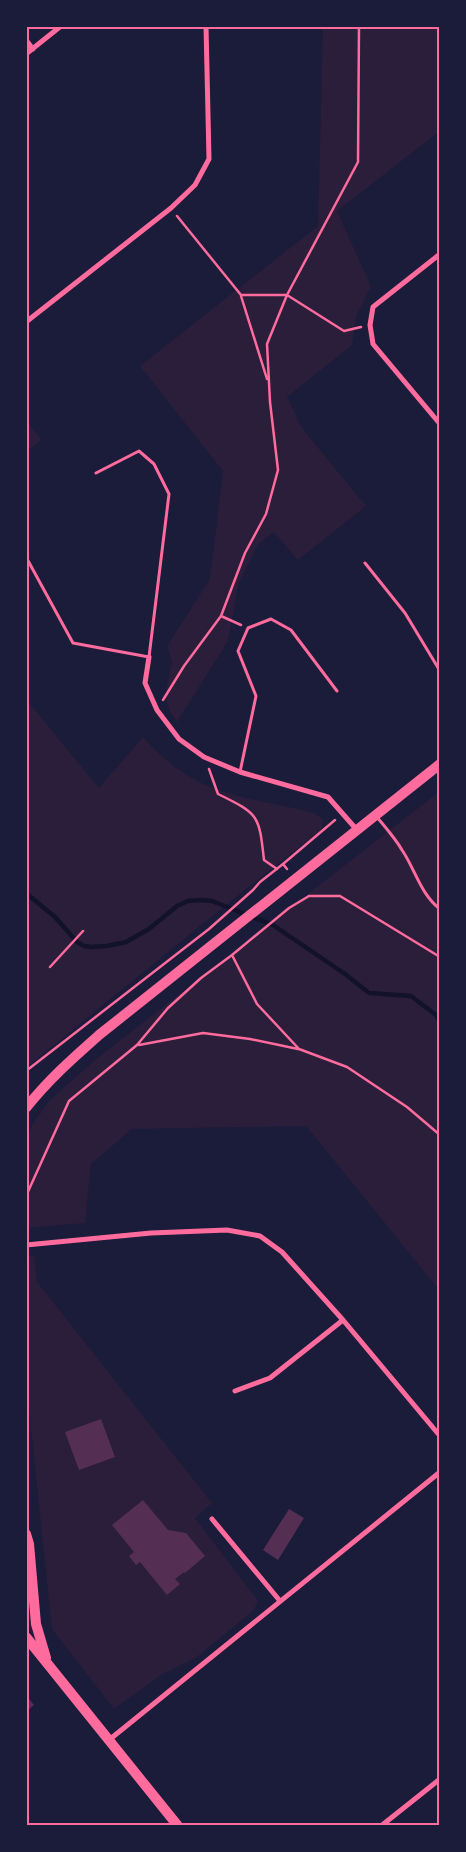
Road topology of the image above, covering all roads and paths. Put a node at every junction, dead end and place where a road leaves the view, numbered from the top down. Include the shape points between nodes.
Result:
1 (61, 26) edge
2 (206, 26) edge
3 (359, 26) edge
4 (26, 40) edge
5 (33, 48) junction
6 (26, 54) edge
7 (171, 208) junction
8 (440, 254) edge
9 (287, 295) junction
10 (241, 296) junction
11 (26, 322) edge
12 (370, 325) junction
13 (269, 382) junction
14 (440, 424) edge
15 (96, 473) dead end
16 (26, 557) edge
17 (365, 563) dead end
18 (221, 616) junction
19 (248, 628) junction
20 (149, 657) junction
21 (440, 671) edge
22 (337, 691) dead end
23 (157, 710) junction
24 (204, 757) junction
25 (440, 764) edge
26 (240, 772) junction
27 (342, 813) junction
28 (375, 816) junction
29 (357, 830) junction
30 (283, 864) dead end
31 (440, 908) edge
32 (83, 931) dead end
33 (232, 954) junction
34 (440, 957) edge
35 (50, 967) dead end
36 (137, 1045) junction
37 (299, 1049) junction
38 (26, 1071) edge
39 (26, 1108) edge
40 (440, 1136) edge
41 (26, 1196) edge
42 (26, 1245) edge
43 (343, 1320) junction
44 (235, 1391) dead end
45 (440, 1436) edge
46 (440, 1472) edge
47 (212, 1519) dead end
48 (26, 1534) edge
49 (280, 1601) junction
50 (26, 1637) edge
51 (26, 1649) edge
52 (39, 1653) junction
53 (47, 1662) junction
54 (109, 1740) junction
55 (440, 1779) edge
56 (178, 1826) edge
57 (381, 1826) edge

1 - 5 street
2 - 7 street via 209,159 195,185
3 - 9 path via 358,162
4 - 5 street
5 - 6 street
7 - 10 path
7 - 11 street
8 - 12 street via 373,307
9 - 10 path
9 - 12 path via 344,330
9 - 13 path via 267,344
10 - 13 path
12 - 14 street via 373,344
13 - 18 path via 278,470 266,514 245,553
15 - 20 lane via 139,451 154,464 169,494
16 - 20 lane via 73,643
17 - 21 lane via 405,613
18 - 19 path
18 - 23 path
19 - 22 lane via 271,619 290,630
19 - 26 lane via 238,651 256,696
20 - 23 street via 145,683
23 - 24 street via 179,739
24 - 26 street
24 - 38 path via 218,794 243,806 257,819 264,860 277,869 211,927
25 - 28 main road
26 - 27 street via 328,798
27 - 29 street
27 - 30 path
28 - 29 main road
28 - 31 lane via 402,850 421,886
29 - 39 main road via 66,1064
32 - 35 path
33 - 34 path via 308,896 340,896
33 - 36 path via 168,1008
33 - 37 path via 257,1004
36 - 37 path via 203,1033
36 - 41 path via 69,1101
37 - 40 path via 347,1067 407,1107
42 - 43 street via 151,1233 227,1230 260,1236 282,1252
43 - 44 street via 270,1378
43 - 45 street
46 - 49 street
47 - 49 street
48 - 53 main road via 36,1624
49 - 54 street
50 - 52 main road
51 - 52 main road
52 - 53 main road
53 - 54 main road
54 - 56 main road
55 - 57 street

